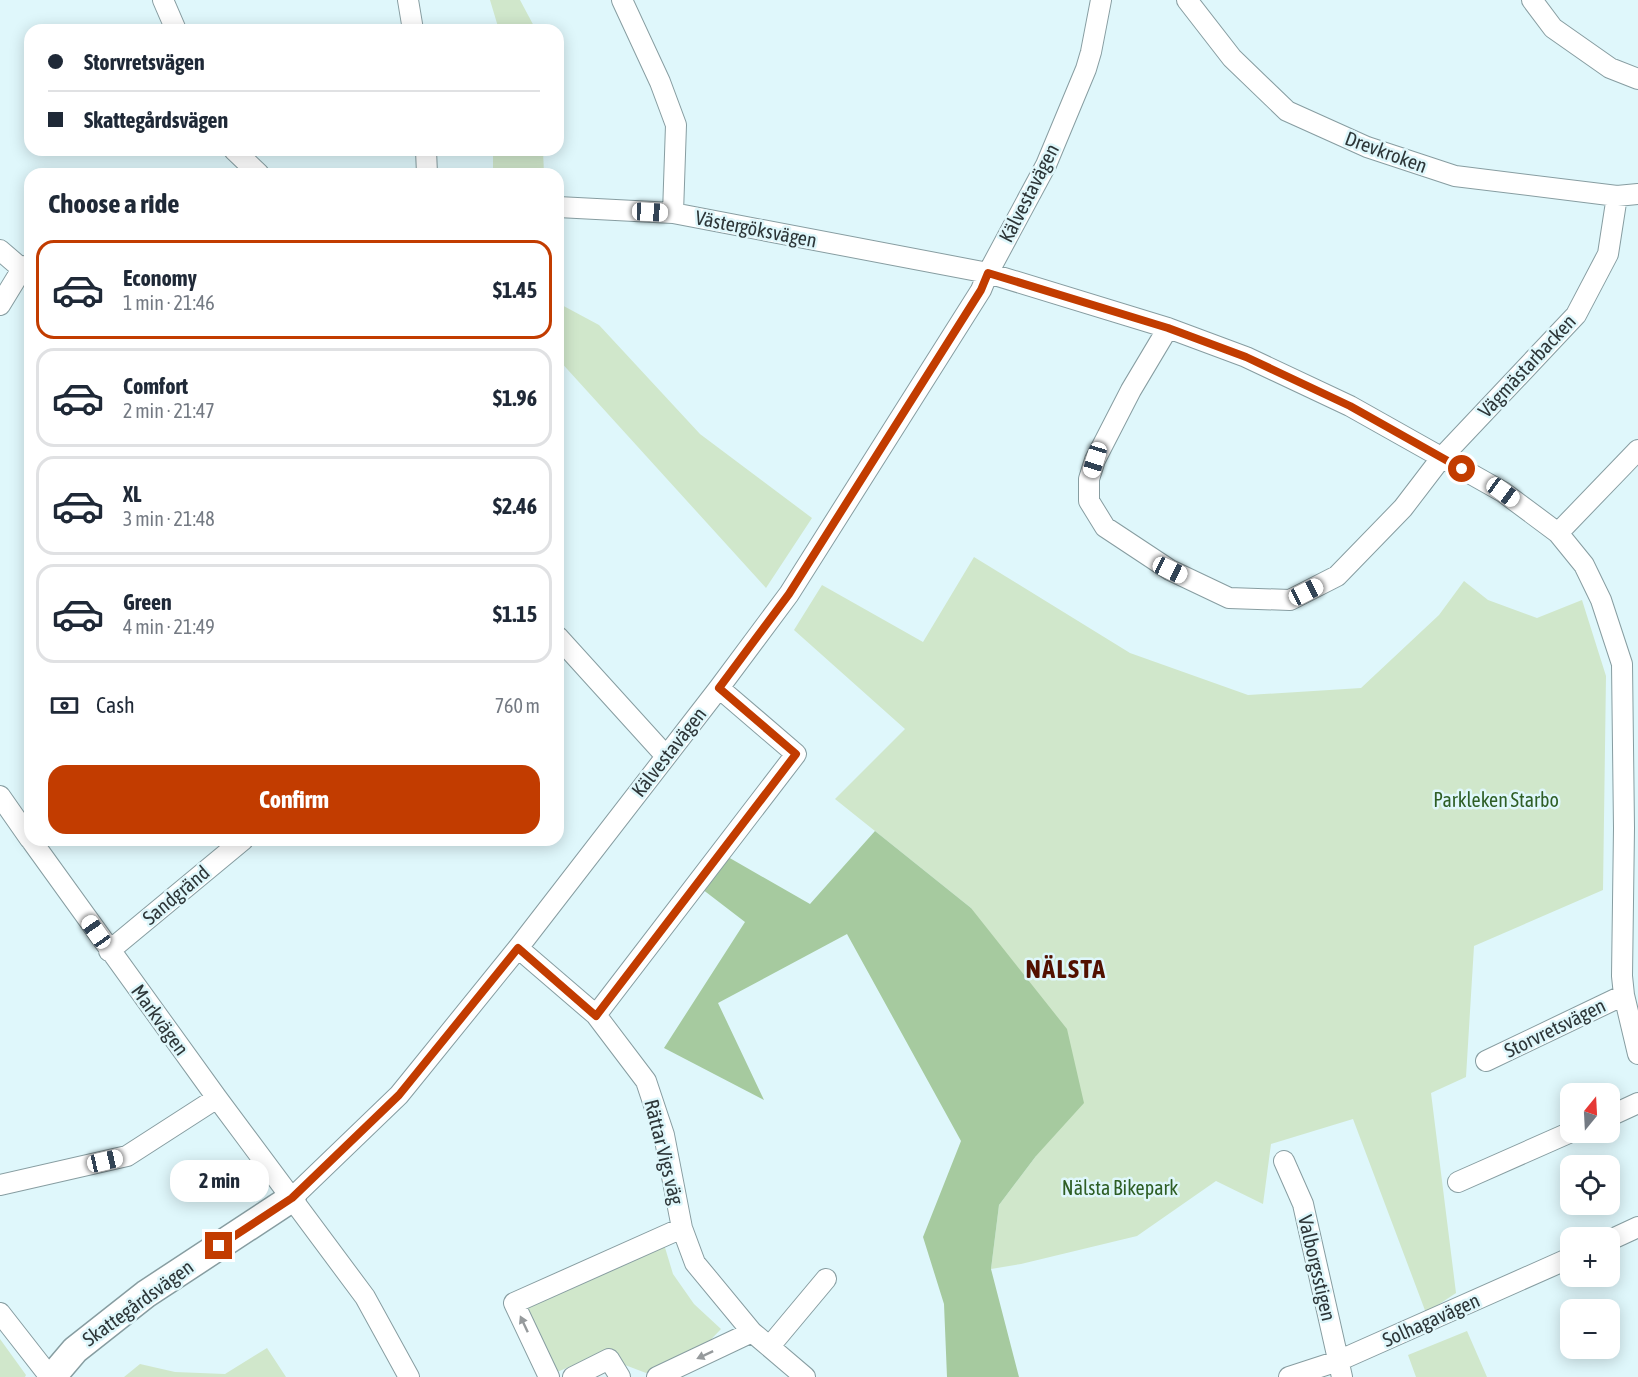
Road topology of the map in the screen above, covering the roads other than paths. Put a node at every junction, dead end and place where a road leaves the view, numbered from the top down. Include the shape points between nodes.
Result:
1 (163, 0) edge
2 (408, 0) edge
3 (622, 0) edge
4 (1101, 0) edge
5 (1187, 0) edge
6 (1532, 0) edge
7 (173, 24) edge
8 (412, 24) edge
9 (1638, 79) edge
10 (1638, 194) edge
11 (1617, 196) junction
12 (564, 207) edge
13 (673, 213) junction
14 (0, 250) edge
15 (24, 266) edge
16 (24, 270) edge
17 (988, 273) junction
18 (0, 305) edge
19 (1168, 328) junction
20 (1638, 450) edge
21 (1442, 457) junction
22 (1558, 533) junction
23 (564, 644) edge
24 (719, 688) junction
25 (665, 755) junction
26 (0, 796) edge
27 (24, 829) edge
28 (36, 846) edge
29 (236, 846) edge
30 (518, 948) junction
31 (110, 951) junction
32 (1624, 994) junction
33 (596, 1016) junction
34 (1638, 1054) edge
35 (1486, 1061) dead end
36 (217, 1098) junction
37 (1638, 1103) edge
38 (1620, 1111) edge
39 (1560, 1137) edge
40 (1284, 1161) dead end
41 (1458, 1182) dead end
42 (0, 1185) edge
43 (292, 1198) junction
44 (1638, 1227) edge
45 (682, 1228) junction
46 (1620, 1235) edge
47 (1560, 1263) edge
48 (826, 1279) dead end
49 (0, 1313) edge
50 (752, 1332) junction
51 (770, 1346) junction
52 (1340, 1369) edge
53 (51, 1377) edge
54 (409, 1377) edge
55 (549, 1377) edge
56 (573, 1377) edge
57 (620, 1377) edge
58 (657, 1377) edge
59 (805, 1377) edge
60 (1289, 1377) edge

1 - 7 street
2 - 8 street
3 - 13 street, Västergöksvägen via 676,125
4 - 17 street, Kälvestavägen via 1082,80 1046,165
5 - 11 street, Drevkroken via 1232,58 1287,111 1367,147 1455,176
6 - 9 street via 1553,28 1610,68
10 - 11 street, Drevkroken
11 - 21 street, Vägmästarbacken via 1608,254 1576,315
12 - 13 street
13 - 17 street, Västergöksvägen
14 - 15 street
16 - 18 street
17 - 19 street, Storvretsvägen
17 - 24 street, Kälvestavägen via 789,594
19 - 21 street, Storvretsvägen via 1256,362 1350,406
19 - 21 street, Vägmästarbacken via 1095,460 1089,479 1089,501 1105,527 1170,570 1229,598 1290,600 1337,576 1403,508
20 - 22 street
21 - 22 street, Storvretsvägen via 1503,492
22 - 32 street, Storvretsvägen via 1584,565 1623,664
23 - 25 street
24 - 25 street, Kälvestavägen
24 - 33 street via 796,754
25 - 30 street, Kälvestavägen
26 - 27 street, Markvägen
28 - 31 street, Markvägen
29 - 31 street, Sandgränd
30 - 33 street, Rättar Vigs väg
30 - 43 street, Kälvestavägen via 399,1095
31 - 36 street, Markvägen
32 - 34 street, Storvretsvägen
32 - 35 street, Storvretsvägen
33 - 45 street, Rättar Vigs väg via 646,1081 664,1135
36 - 42 street via 127,1156
36 - 43 street, Markvägen
37 - 38 street
39 - 41 street
40 - 52 street, Valborgsstigen via 1303,1204
43 - 53 street, Skattegårdsvägen via 146,1294 75,1350
43 - 54 street, Markvägen via 365,1297
44 - 46 street
45 - 50 street, Rättar Vigs väg via 695,1263
55 -> 45 street, Rättar Vigs väg via 514,1302
47 - 52 street, Solhagavägen
48 - 51 street
49 - 53 street
50 - 51 street, Rättar Vigs väg
50 -> 58 street
51 - 59 street, Rättar Vigs väg
52 - 60 street, Solhagavägen
56 - 57 street via 609,1359

